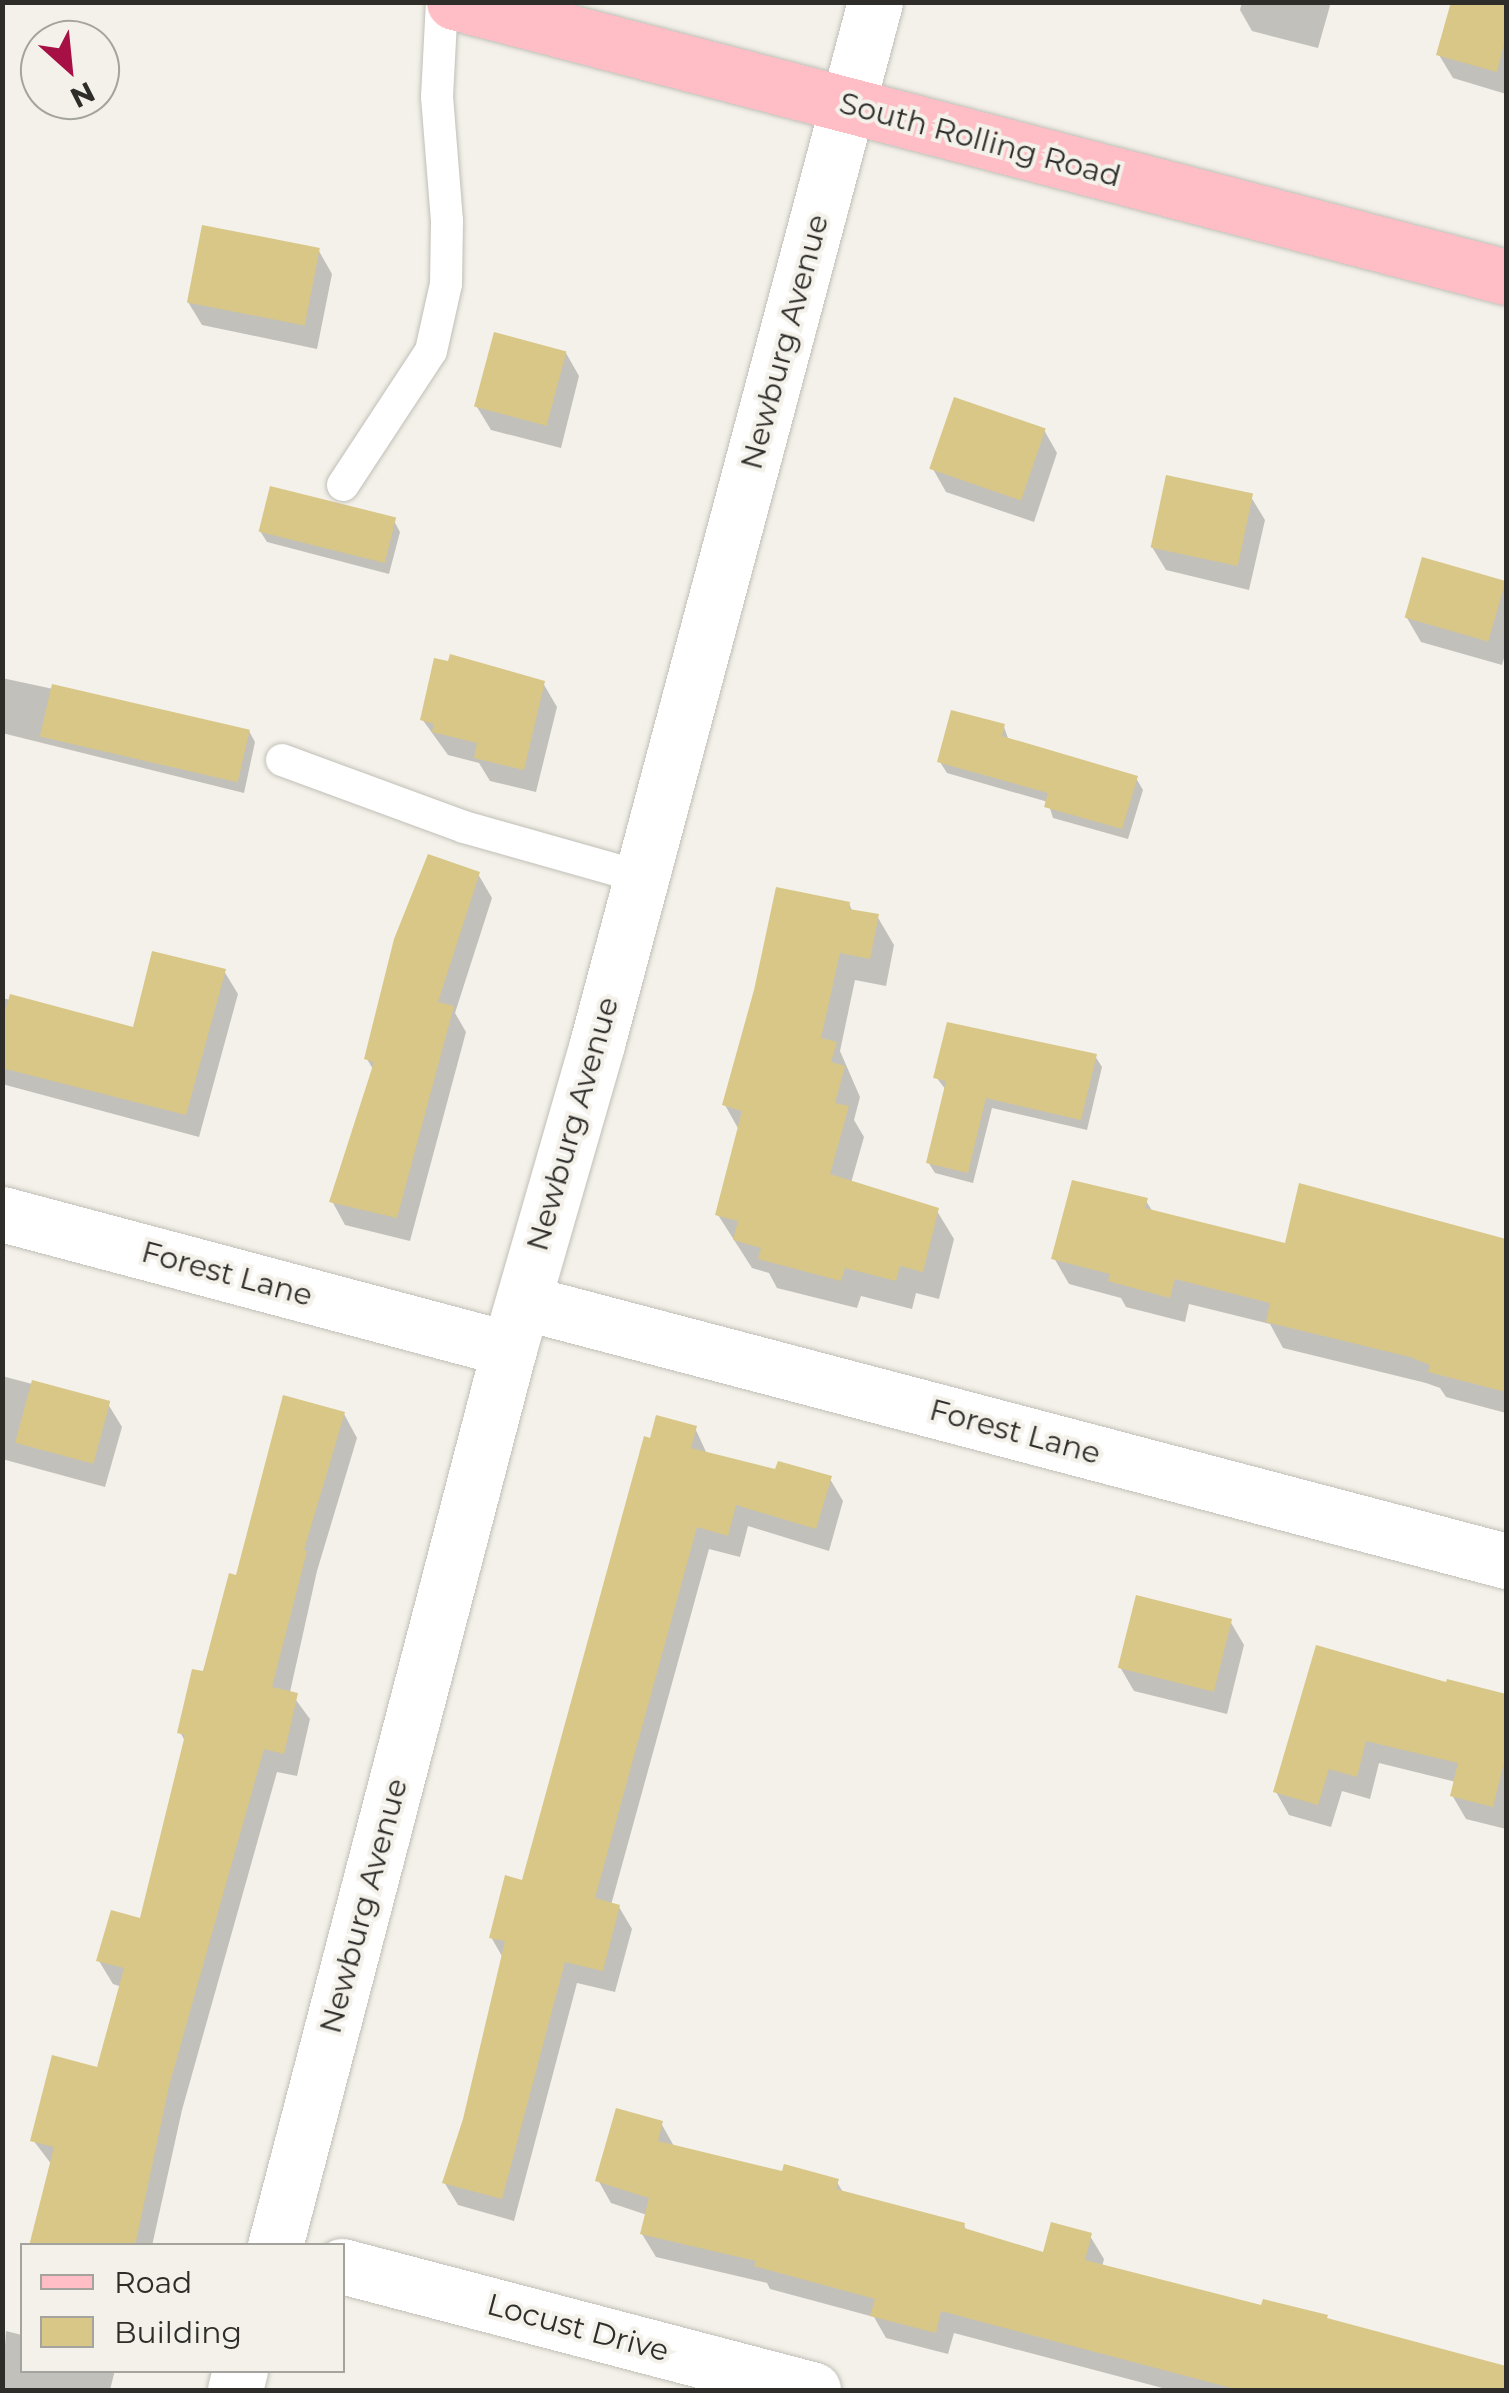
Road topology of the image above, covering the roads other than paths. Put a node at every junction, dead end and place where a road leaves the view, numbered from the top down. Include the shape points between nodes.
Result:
1 (442, 2) edge
2 (454, 2) edge
3 (875, 2) edge
4 (848, 105) junction
5 (1506, 277) edge
6 (343, 484) dead end
7 (282, 760) dead end
8 (641, 877) junction
9 (2, 1214) edge
10 (516, 1326) junction
11 (1506, 1562) edge
12 (276, 2243) edge
13 (345, 2267) edge
14 (813, 2390) edge

1 - 6 lane via 437,97 446,284 431,352
2 - 4 main road, South Rolling Road
3 - 4 street, Newburg Avenue
4 - 5 main road, South Rolling Road
4 - 8 street, Newburg Avenue
7 - 8 lane via 464,827
8 - 10 street, Newburg Avenue
9 - 10 street, Forest Lane
10 - 11 street, Forest Lane
10 - 12 street, Newburg Avenue
13 - 14 street, Locust Drive

